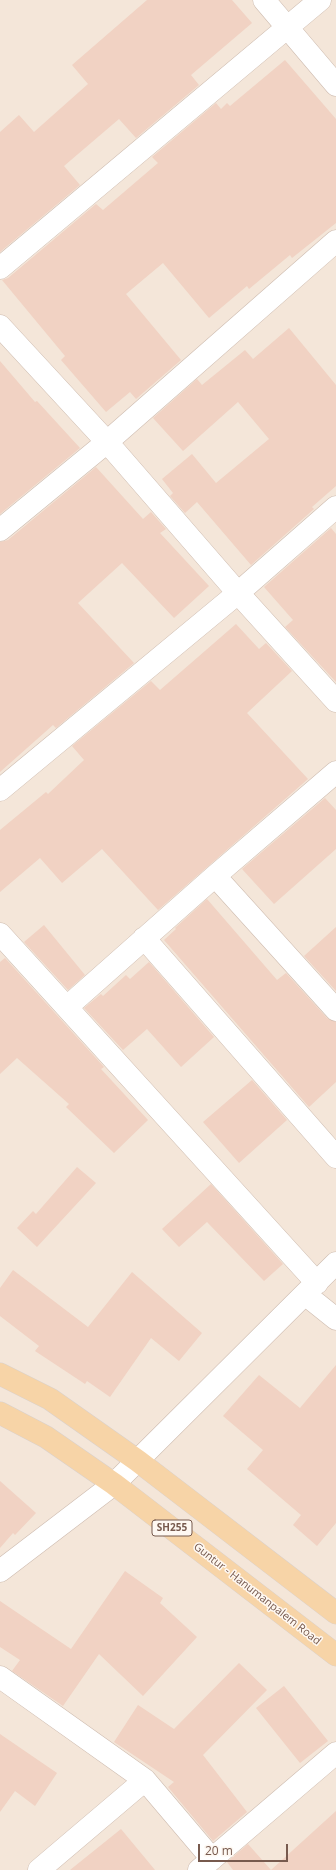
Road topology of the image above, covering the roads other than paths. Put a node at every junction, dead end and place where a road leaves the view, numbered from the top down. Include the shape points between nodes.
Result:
1 (264, 0) edge
2 (320, 0) edge
3 (288, 28) junction
4 (336, 85) edge
5 (336, 242) edge
6 (0, 268) edge
7 (0, 326) edge
8 (107, 442) junction
9 (336, 507) edge
10 (0, 530) edge
11 (238, 593) junction
12 (336, 701) edge
13 (336, 772) edge
14 (0, 790) edge
15 (215, 876) junction
16 (0, 934) edge
17 (144, 938) junction
18 (67, 1007) junction
19 (336, 1010) edge
20 (336, 1157) edge
21 (336, 1263) edge
22 (312, 1289) junction
23 (336, 1318) edge
24 (0, 1374) edge
25 (0, 1413) edge
26 (138, 1461) junction
27 (114, 1484) junction
28 (0, 1571) edge
29 (336, 1613) edge
30 (336, 1655) edge
31 (0, 1677) edge
32 (336, 1753) edge
33 (145, 1780) junction
34 (206, 1865) edge
35 (39, 1870) edge

1 - 3 street
2 - 3 street
3 - 4 street
3 - 6 street
5 - 8 street
7 - 8 street
8 - 10 street
8 - 11 street
9 - 11 street
11 - 12 street
11 - 14 street
13 - 15 street
15 - 17 street
15 - 19 street
16 - 18 street
17 - 18 street
17 - 20 street
18 - 22 street
21 - 22 street
22 - 23 street
22 - 26 street
24 - 26 main road, SH255 via 50,1399
25 - 27 main road, Guntur - Hanumanpalem Road / SH255 via 46,1437
26 - 27 street
26 - 29 main road, SH255
27 - 28 street
27 - 30 main road, Guntur - Hanumanpalem Road / SH255
31 - 33 street
32 - 34 street
33 - 34 street
33 - 35 street

